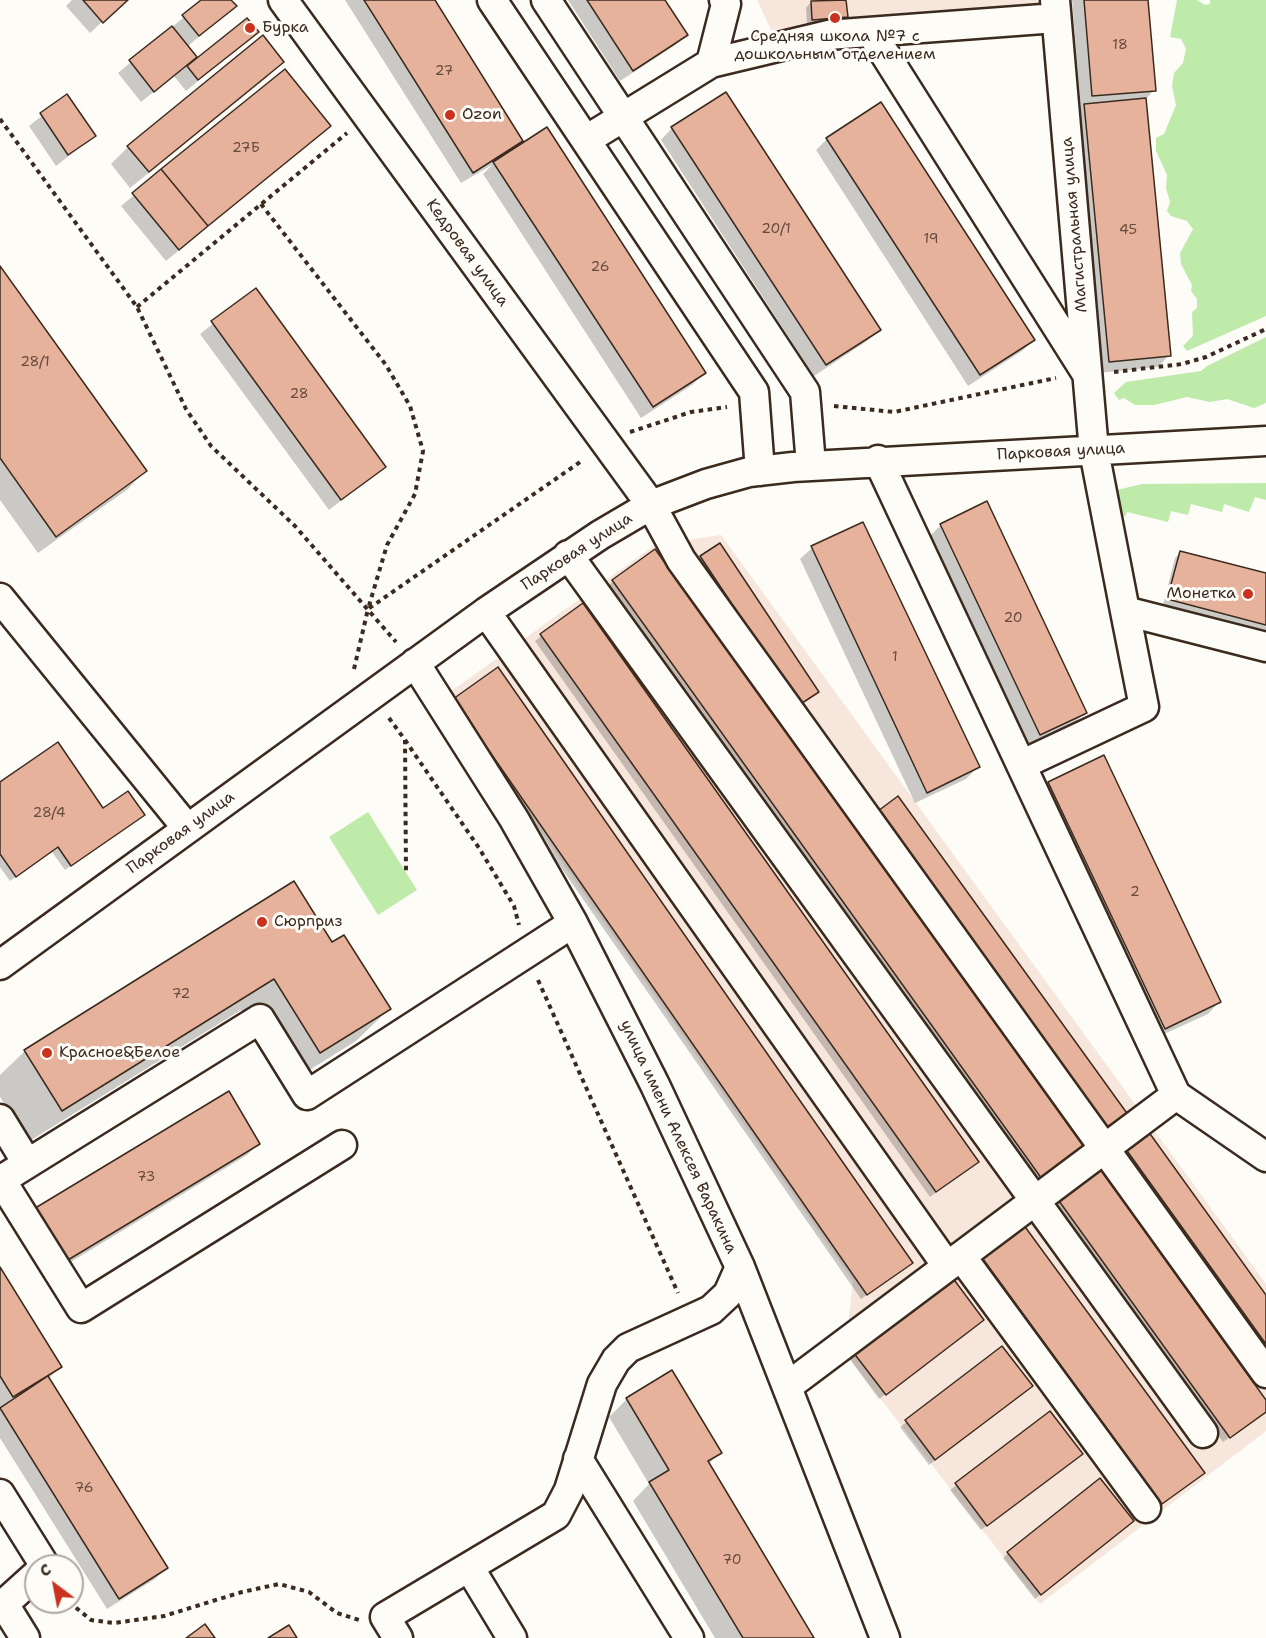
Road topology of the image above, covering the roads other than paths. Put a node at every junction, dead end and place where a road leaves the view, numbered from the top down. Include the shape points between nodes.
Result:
1 (283, 0) edge
2 (492, 0) edge
3 (546, 0) edge
4 (724, 0) edge
5 (1056, 9) edge
6 (871, 32) junction
7 (711, 63) junction
8 (623, 117) junction
9 (586, 140) junction
10 (1088, 375) junction
11 (1266, 441) edge
12 (1094, 451) junction
13 (878, 460) junction
14 (811, 465) junction
15 (760, 471) junction
16 (651, 505) junction
17 (568, 555) junction
18 (0, 598) edge
19 (1125, 611) junction
20 (486, 612) junction
21 (1266, 647) edge
22 (415, 663) junction
23 (1021, 765) junction
24 (187, 828) junction
25 (573, 923) junction
26 (1, 963) edge
27 (1176, 1095) junction
28 (0, 1119) edge
29 (342, 1145) dead end
30 (1105, 1148) junction
31 (1266, 1157) edge
32 (27, 1163) junction
33 (1035, 1200) junction
34 (954, 1261) junction
35 (740, 1267) junction
36 (1266, 1372) edge
37 (788, 1386) junction
38 (1203, 1433) dead end
39 (578, 1459) junction
40 (0, 1494) edge
41 (1146, 1508) dead end
42 (38, 1554) edge
43 (469, 1567) junction
44 (24, 1586) edge
45 (2, 1605) edge
46 (392, 1628) edge
47 (25, 1638) edge
48 (512, 1638) edge
49 (689, 1638) edge
50 (885, 1638) edge

1 - 16 street, Кедровая улица
2 - 9 street
3 - 8 street
4 - 7 street
5 - 6 street
5 - 10 street, Магистральная улица
6 - 7 street via 828,35
6 - 10 street
7 - 8 street
8 - 9 street
8 - 14 street via 805,392
9 - 15 street via 754,392
10 - 12 street, Магистральная улица
11 - 12 street, Парковая улица
12 - 13 street, Парковая улица
12 - 19 street, Магистральная улица via 1116,520
13 - 14 street, Парковая улица
13 - 23 street
14 - 15 street, Парковая улица
15 - 16 street, Парковая улица via 706,484
16 - 17 street, Парковая улица
16 - 30 street, Кедровая улица via 681,560
17 - 20 street, Парковая улица
17 - 33 street
18 - 24 street
19 - 21 street
19 - 23 street, Магистральная улица via 1144,707
20 - 22 street, Парковая улица
20 - 34 street
22 - 24 street, Парковая улица
22 - 25 street, улица имени Алексея Варакина via 514,819
23 - 27 street
24 - 26 street, Парковая улица
25 - 32 street via 307,1095 260,1020
25 - 35 street, улица имени Алексея Варакина via 655,1085
27 - 30 street
27 - 31 street
28 - 32 street
29 - 32 street via 81,1308 1,1180
30 - 33 street
30 - 36 street, Кедровая улица
33 - 34 street
33 - 38 street
34 - 37 street
34 - 41 street
35 - 37 street, улица имени Алексея Варакина
35 - 39 street via 728,1294 711,1310 628,1348 615,1360 602,1384
37 - 50 street, улица имени Алексея Варакина
39 - 43 street via 569,1491 556,1515
39 - 49 street
40 - 42 street
43 - 46 street
43 - 48 street
44 - 45 street
45 - 47 street

